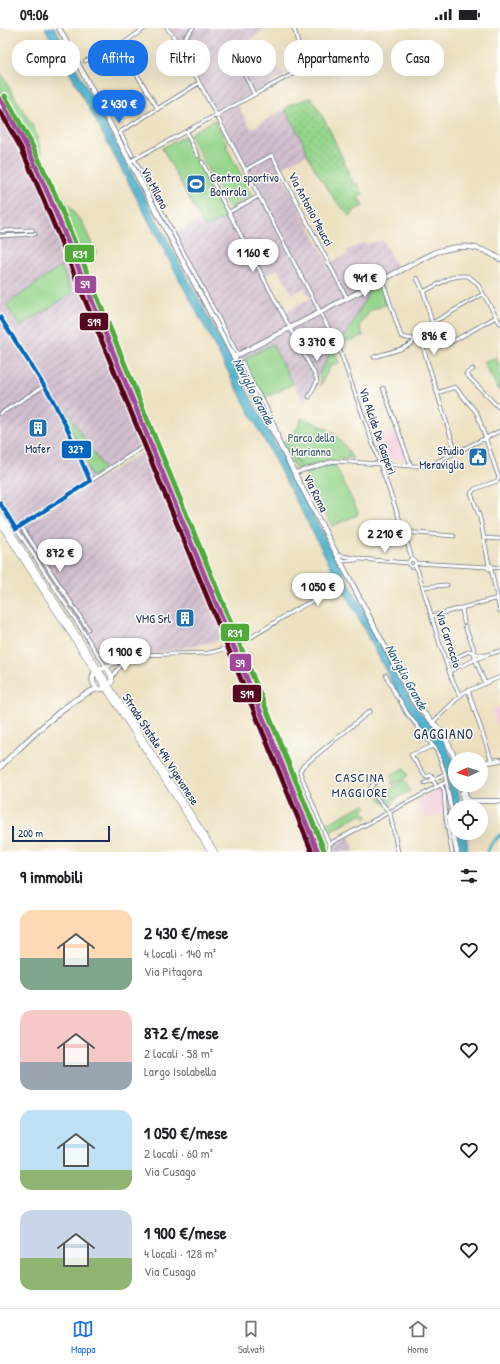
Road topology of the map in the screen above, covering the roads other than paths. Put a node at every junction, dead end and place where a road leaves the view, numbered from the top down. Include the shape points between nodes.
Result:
1 (59, 28) edge
2 (145, 28) edge
3 (167, 28) edge
4 (193, 28) edge
5 (294, 28) edge
6 (128, 40) edge
7 (176, 40) edge
8 (182, 40) edge
9 (88, 60) edge
10 (85, 61) dead end
11 (138, 76) edge
12 (195, 76) edge
13 (245, 76) edge
14 (199, 83) junction
15 (254, 94) junction
16 (158, 109) junction
17 (216, 116) junction
18 (186, 132) junction
19 (132, 155) dead end
20 (198, 156) dead end
21 (132, 160) junction
22 (202, 162) dead end
23 (245, 170) junction
24 (259, 196) junction
25 (229, 212) junction
26 (32, 230) dead end
27 (0, 231) edge
28 (35, 234) dead end
29 (0, 236) edge
30 (500, 259) edge
31 (417, 278) dead end
32 (382, 279) junction
33 (424, 293) junction
34 (483, 294) junction
35 (348, 298) junction
36 (320, 312) junction
37 (0, 317) edge
38 (496, 317) junction
39 (432, 323) junction
40 (500, 323) edge
41 (290, 328) junction
42 (415, 340) junction
43 (236, 356) junction
44 (374, 357) dead end
45 (242, 362) dead end
46 (473, 369) dead end
47 (44, 386) junction
48 (253, 388) junction
49 (383, 388) dead end
50 (437, 393) junction
51 (309, 396) dead end
52 (500, 409) edge
53 (0, 414) edge
54 (500, 431) edge
55 (486, 438) junction
56 (143, 447) dead end
57 (456, 453) junction
58 (379, 464) junction
59 (411, 466) junction
60 (294, 473) junction
61 (90, 481) junction
62 (0, 503) edge
63 (0, 515) edge
64 (0, 523) edge
65 (21, 526) junction
66 (16, 529) junction
67 (404, 532) junction
68 (454, 536) dead end
69 (484, 538) junction
70 (500, 538) edge
71 (337, 555) junction
72 (361, 559) junction
73 (412, 559) junction
74 (340, 561) junction
75 (408, 563) junction
76 (415, 564) junction
77 (490, 567) junction
78 (500, 568) edge
79 (447, 585) dead end
80 (341, 587) dead end
81 (423, 587) junction
82 (498, 598) junction
83 (462, 609) junction
84 (500, 611) edge
85 (432, 616) junction
86 (464, 622) dead end
87 (465, 626) dead end
88 (88, 629) dead end
89 (500, 651) edge
90 (474, 652) junction
91 (486, 655) junction
92 (129, 659) junction
93 (475, 659) junction
94 (446, 662) junction
95 (106, 667) junction
96 (97, 671) junction
97 (449, 671) junction
98 (386, 675) dead end
99 (500, 677) edge
100 (112, 678) junction
101 (92, 681) junction
102 (484, 681) dead end
103 (98, 688) junction
104 (108, 688) junction
105 (468, 690) junction
106 (85, 694) junction
107 (460, 696) junction
108 (370, 711) dead end
109 (432, 723) junction
110 (433, 746) junction
111 (451, 752) edge
112 (500, 760) edge
113 (488, 762) edge
114 (492, 762) junction
115 (0, 767) edge
116 (445, 774) junction
117 (433, 779) junction
118 (375, 782) dead end
119 (446, 782) junction
120 (425, 783) dead end
121 (438, 785) junction
122 (465, 792) edge
123 (468, 800) edge
124 (488, 801) edge
125 (500, 801) edge
126 (389, 812) junction
127 (446, 820) junction
128 (454, 840) edge
129 (329, 844) junction
130 (211, 852) edge
131 (215, 852) edge
132 (330, 852) edge
133 (398, 852) edge
134 (452, 852) edge
135 (457, 852) edge

1 - 21 main road, Via Milano
2 - 6 street
3 - 7 street, Via Alcide De Gasperi
4 - 8 street
5 - 15 street via 303,65 300,70
9 - 10 street
11 - 16 street
12 - 14 street, Via Alcide De Gasperi
13 - 15 street
14 - 16 street
14 - 17 street, Via Alcide De Gasperi
15 - 17 street
16 - 19 street via 120,132
17 - 18 street
17 - 23 street, Via Alcide De Gasperi
18 - 20 street
18 - 21 street
21 - 43 main road, Via Milano
22 - 25 street
23 - 24 street, Via Alcide De Gasperi
23 - 35 street, Via Antonio Meucci via 272,155
24 - 25 street
24 - 36 street, Via Alcide De Gasperi
25 - 41 street
26 - 27 street
28 - 29 street
30 - 32 main road via 480,248 453,247 436,252
31 - 33 street
32 - 35 main road
32 - 42 street via 401,336
33 - 34 street via 450,278 464,276 472,278
33 - 39 street
34 - 38 street
34 - 39 street
35 - 36 main road
36 - 41 main road
36 - 58 street, Via Alcide De Gasperi via 339,348
37 - 47 street
38 - 39 street via 446,344
38 - 40 street
41 - 43 main road
41 - 51 street via 316,377 317,381
42 - 44 street via 408,346
42 - 50 street via 422,344
43 - 48 main road, Via Roma
45 - 48 street
46 - 52 street via 466,374
47 - 53 street
47 - 61 street via 68,430
48 - 60 main road, Via Roma
49 - 59 street
50 - 55 street via 456,388 477,413
50 - 57 street
54 - 55 street
55 - 57 street
55 - 69 street via 500,479 472,492
56 - 61 street
57 - 59 street via 432,465
58 - 59 street
58 - 60 street via 330,462
58 - 67 street, Via Alcide De Gasperi
60 - 71 main road, Via Roma
61 - 65 street
62 - 66 street
63 - 96 main road, Strada Statale 494 Vigevanese
64 - 96 main road, Strada Statale 494 Vigevanese
65 - 66 street
65 - 88 street
66 - 95 street
67 - 68 street
67 - 73 street, Via Alcide De Gasperi
69 - 70 street
69 - 77 street
71 - 72 street
71 - 74 main road, Via Roma
72 - 74 street
72 - 75 street
73 - 75 street
73 - 76 street
74 - 109 main road, Via Roma via 412,699
75 - 76 street via 410,566
76 - 77 street
76 - 81 street, Via Carroccio
77 - 78 street
77 - 82 street
79 - 81 street
80 - 92 street via 303,606 252,638 218,652 138,655
81 - 85 street, Via Carroccio
82 - 83 street
82 - 84 street
83 - 85 street
83 - 86 street
85 - 94 street, Via Carroccio
87 - 90 street
89 - 91 street
90 - 91 street
90 - 93 street
90 - 94 street via 468,652
91 - 93 street
92 - 95 street
92 - 100 street
93 - 97 street
93 - 102 street
94 - 97 street, Via Carroccio
95 - 96 main road
95 - 100 main road
96 - 101 main road
96 - 104 main road, Strada Statale 494 Vigevanese
97 - 107 street, Via Carroccio
98 - 110 street via 393,693
99 - 105 street
100 - 104 main road
101 - 103 main road
101 - 106 main road
103 - 104 main road
103 - 106 main road
104 - 130 main road, Strada Statale 494 Vigevanese
104 - 131 main road, Strada Statale 494 Vigevanese
105 - 107 street
105 - 114 street
106 - 115 main road via 44,724
107 - 109 street
108 - 129 street via 300,771
109 - 111 main road, Via Roma
110 - 116 street
110 - 117 street via 411,755 426,777 431,775
112 - 114 main road
113 - 114 main road
116 - 117 street
116 - 119 street
117 - 120 street
117 - 121 street
118 - 126 street via 370,790
119 - 121 street
119 - 127 street via 452,813
121 - 126 street
121 - 127 street via 444,791
122 - 123 main road
124 - 125 main road
126 - 129 street
126 - 133 street
127 - 134 street
128 - 135 main road
129 - 132 street

